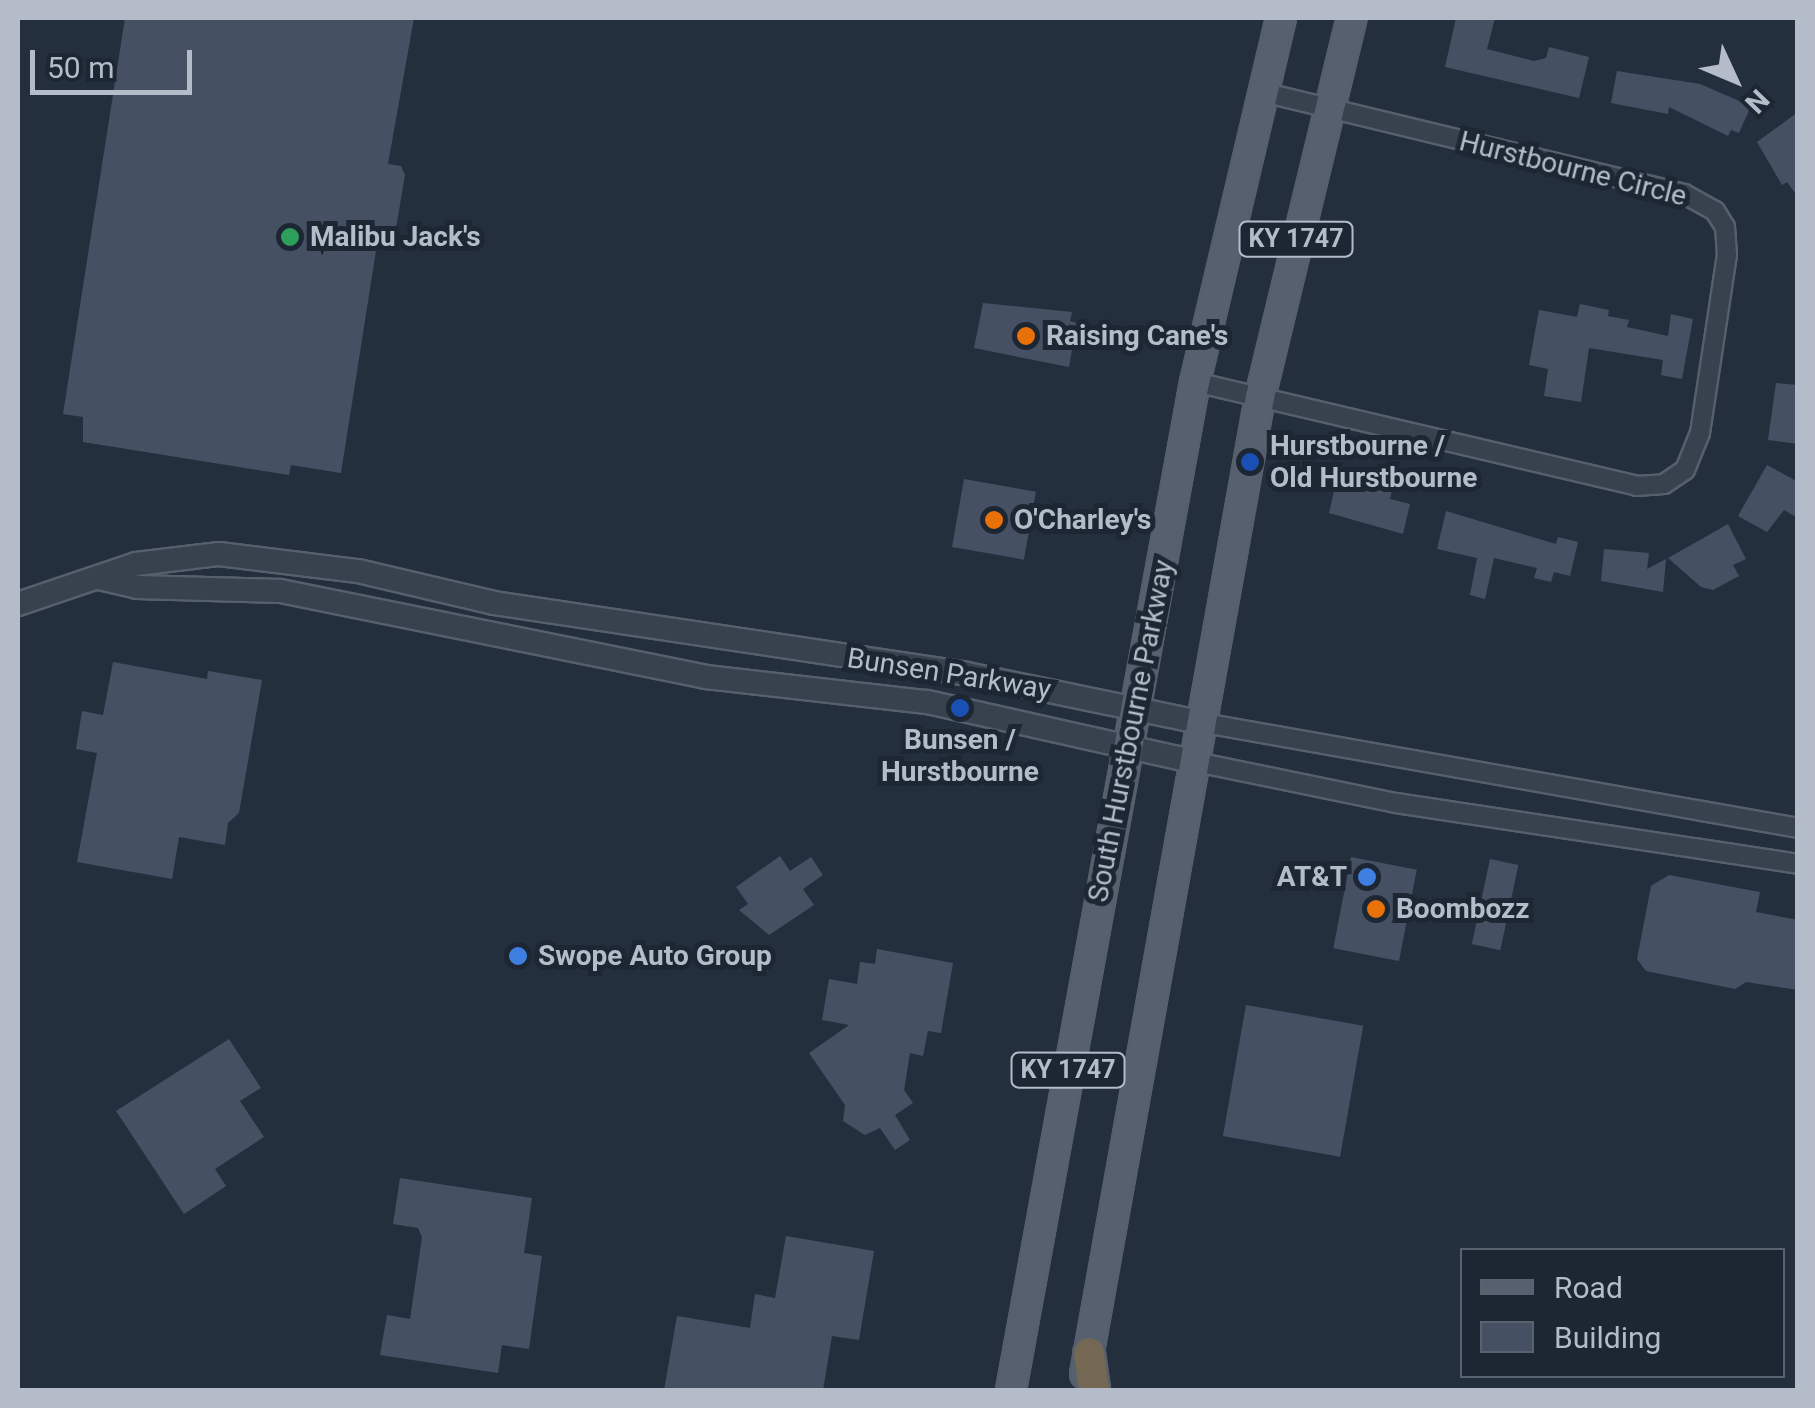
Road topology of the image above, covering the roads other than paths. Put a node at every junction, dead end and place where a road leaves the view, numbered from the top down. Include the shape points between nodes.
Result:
1 (1281, 18) edge
2 (1352, 18) edge
3 (1259, 91) junction
4 (1328, 108) junction
5 (1196, 382) junction
6 (1260, 397) junction
7 (99, 578) junction
8 (18, 604) edge
9 (1136, 708) junction
10 (1204, 723) junction
11 (1127, 749) junction
12 (1196, 762) junction
13 (1798, 828) edge
14 (1798, 864) edge
15 (1089, 1352) junction
16 (1011, 1390) edge
17 (1082, 1390) edge
18 (1094, 1390) edge

1 - 3 main road, South Hurstbourne Parkway / KY 1747
2 - 4 main road, KY 1747
3 - 4 street, Hurstbourne Circle
3 - 5 main road, South Hurstbourne Parkway / KY 1747
4 - 6 main road, KY 1747
4 - 6 street, Hurstbourne Circle via 1684,194 1715,211 1728,254 1698,444 1672,481 1638,486
5 - 6 street, Hurstbourne Circle
5 - 9 main road, South Hurstbourne Parkway / KY 1747
6 - 10 main road, KY 1747
7 - 8 street, Bunsen Parkway
7 - 9 street, Bunsen Parkway via 136,564 219,554 358,571 494,603 967,674
7 - 11 street, Bunsen Parkway via 136,587 280,591 706,677 927,702
9 - 10 street, Bunsen Parkway
9 - 11 main road, South Hurstbourne Parkway / KY 1747
10 - 12 main road, KY 1747
10 - 13 street, Bunsen Parkway
11 - 12 street, Bunsen Parkway
11 - 16 main road, South Hurstbourne Parkway / KY 1747
12 - 14 street, Bunsen Parkway via 1396,803
12 - 15 main road, KY 1747
15 - 17 main road, KY 1747
15 - 18 highway

